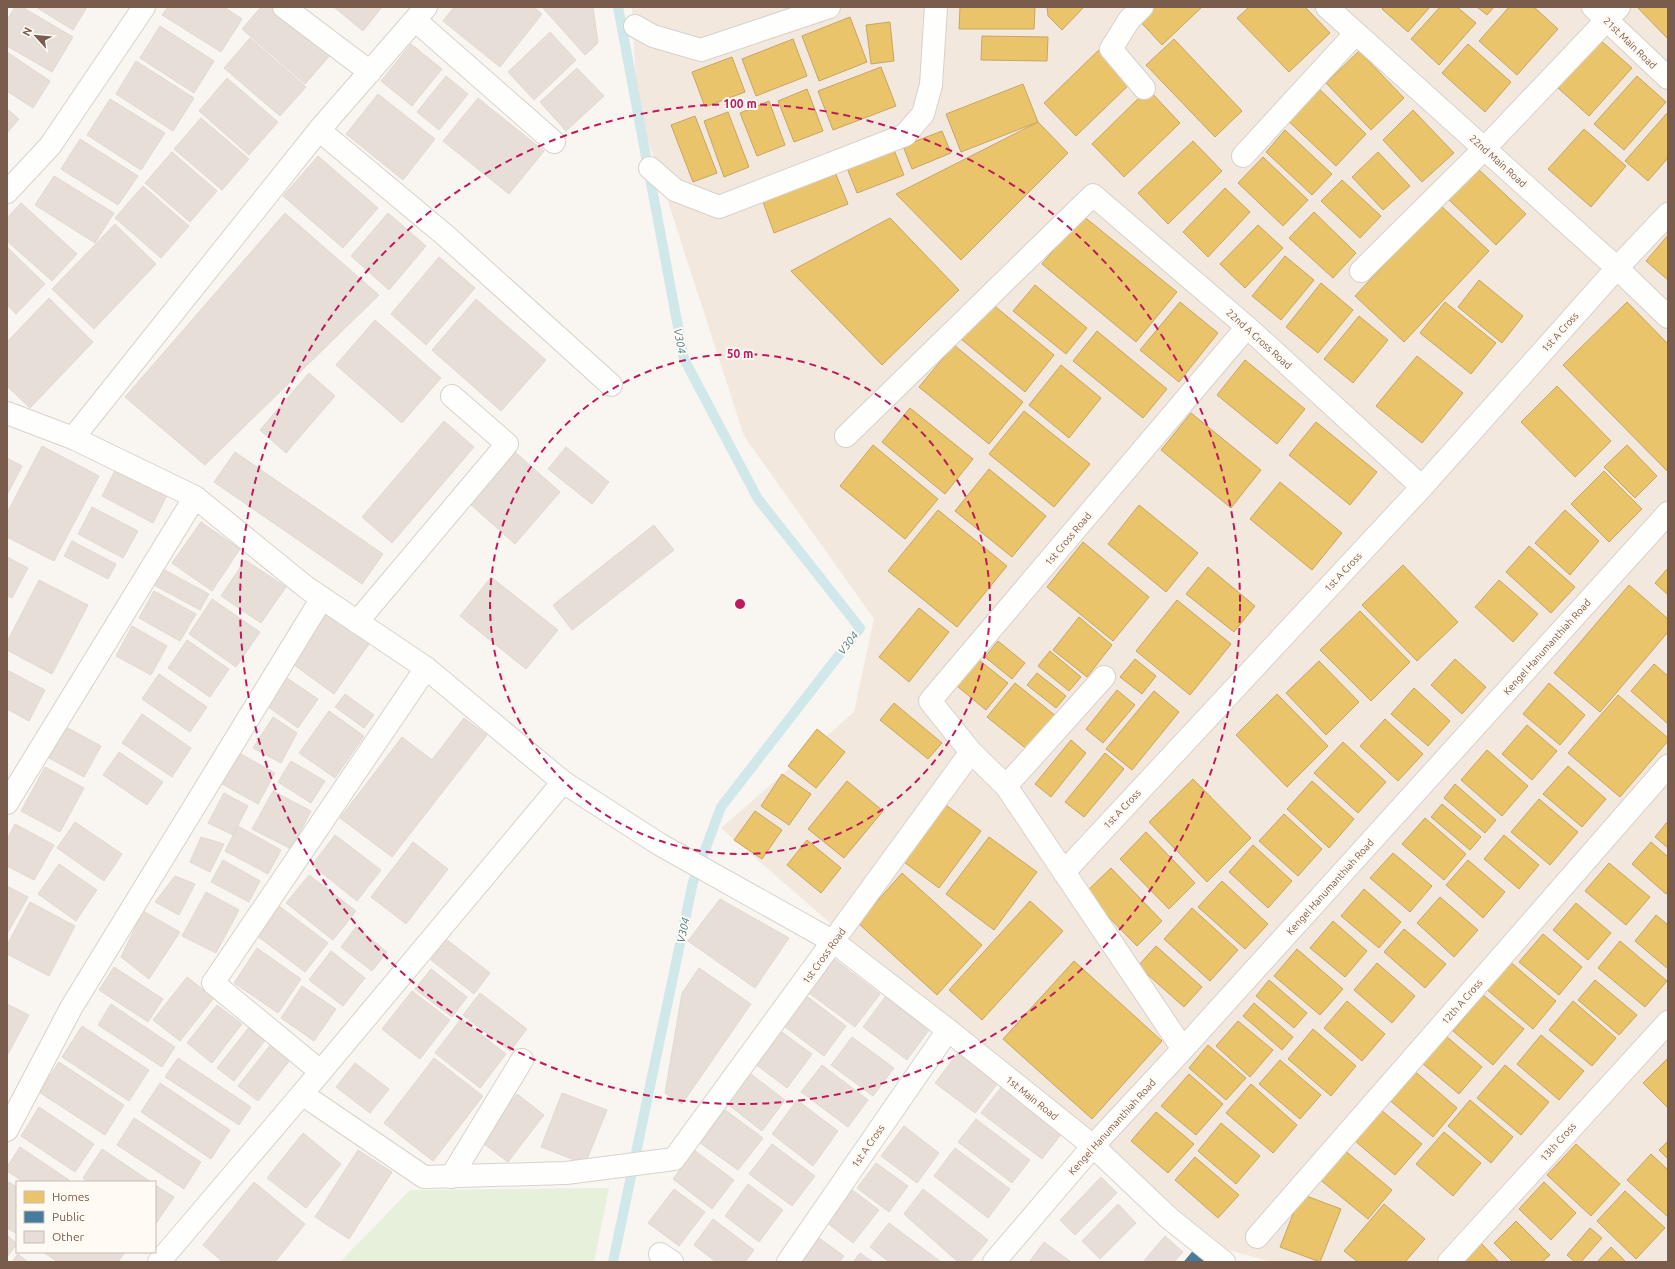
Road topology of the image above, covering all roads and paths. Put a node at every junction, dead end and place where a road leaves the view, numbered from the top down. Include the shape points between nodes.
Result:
1 (144, 7) edge
2 (284, 7) edge
3 (829, 7) edge
4 (936, 7) edge
5 (1142, 7) edge
6 (1327, 7) edge
7 (1606, 11) edge
8 (420, 14) edge
9 (635, 26) dead end
10 (1356, 33) junction
11 (370, 72) junction
12 (1668, 78) edge
13 (1144, 88) dead end
14 (319, 130) junction
15 (554, 142) dead end
16 (1484, 149) junction
17 (1243, 156) dead end
18 (650, 168) dead end
19 (7, 192) edge
20 (1668, 214) edge
21 (1617, 268) junction
22 (1361, 271) dead end
23 (1668, 317) edge
24 (1247, 328) junction
25 (611, 385) dead end
26 (452, 396) dead end
27 (7, 414) edge
28 (846, 436) dead end
29 (73, 438) junction
30 (1422, 487) junction
31 (195, 497) junction
32 (1668, 514) edge
33 (322, 598) junction
34 (357, 622) junction
35 (426, 668) junction
36 (1104, 677) dead end
37 (971, 752) junction
38 (1668, 766) edge
39 (563, 782) junction
40 (1006, 786) junction
41 (7, 803) edge
42 (1064, 872) junction
43 (834, 942) junction
44 (1668, 1022) edge
45 (948, 1030) junction
46 (1183, 1049) junction
47 (522, 1060) dead end
48 (320, 1071) junction
49 (302, 1094) junction
50 (7, 1130) edge
51 (1093, 1146) junction
52 (451, 1177) junction
53 (1257, 1237) dead end
54 (159, 1262) edge
55 (788, 1262) edge
56 (994, 1262) edge
57 (1224, 1262) edge
58 (1449, 1262) edge

1 - 19 street via 50,146
2 - 11 street
3 - 9 street via 701,50 653,36
4 - 18 street via 931,85 922,114 905,135 718,207 675,190
5 - 13 street via 1110,49
6 - 10 street, 22nd Main Road
7 - 12 street, 21st Main Road
7 - 16 street
8 - 11 street
8 - 15 street
10 - 16 street, 22nd Main Road
10 - 17 street
11 - 14 street
14 - 25 street via 446,236
14 - 29 street
16 - 21 street, 22nd Main Road
16 - 22 street
20 - 21 street, 1st A Cross
21 - 23 street, 22nd Main Road
21 - 30 street, 1st A Cross
24 - 28 street, 22nd A Cross Road via 1093,195
24 - 30 street, 22nd A Cross Road
24 - 37 street, 1st Cross Road via 930,701
26 - 34 street via 507,444
27 - 29 street, 1st Main Road
29 - 31 street, 1st Main Road
30 - 42 street, 1st A Cross
31 - 33 street, 1st Main Road
31 - 41 street
32 - 46 street, Kengel Hanumanthiah Road
33 - 34 street, 1st Main Road
33 - 50 street via 71,1008
34 - 35 street, 1st Main Road
35 - 39 street, 1st Main Road
35 - 48 street via 214,983
36 - 40 street
37 - 40 street, 1st Cross Road
37 - 43 street, 1st Cross Road
38 - 53 street, 12th A Cross
39 - 43 street, 1st Main Road via 659,844
39 - 48 street
40 - 42 street, 1st Cross Road
42 - 46 street, 1st Cross Road
43 - 45 street, 1st Main Road
43 - 52 street, 1st Cross Road via 674,1159 566,1173
44 - 58 street, 13th Cross
45 - 51 street, 1st Main Road
45 - 55 street, 1st A Cross
46 - 51 street, Kengel Hanumanthiah Road
47 - 52 street
48 - 49 street
49 - 52 street via 424,1177
49 - 54 street
51 - 56 street, Kengel Hanumanthiah Road
51 - 57 street, 1st Main Road via 1169,1218

